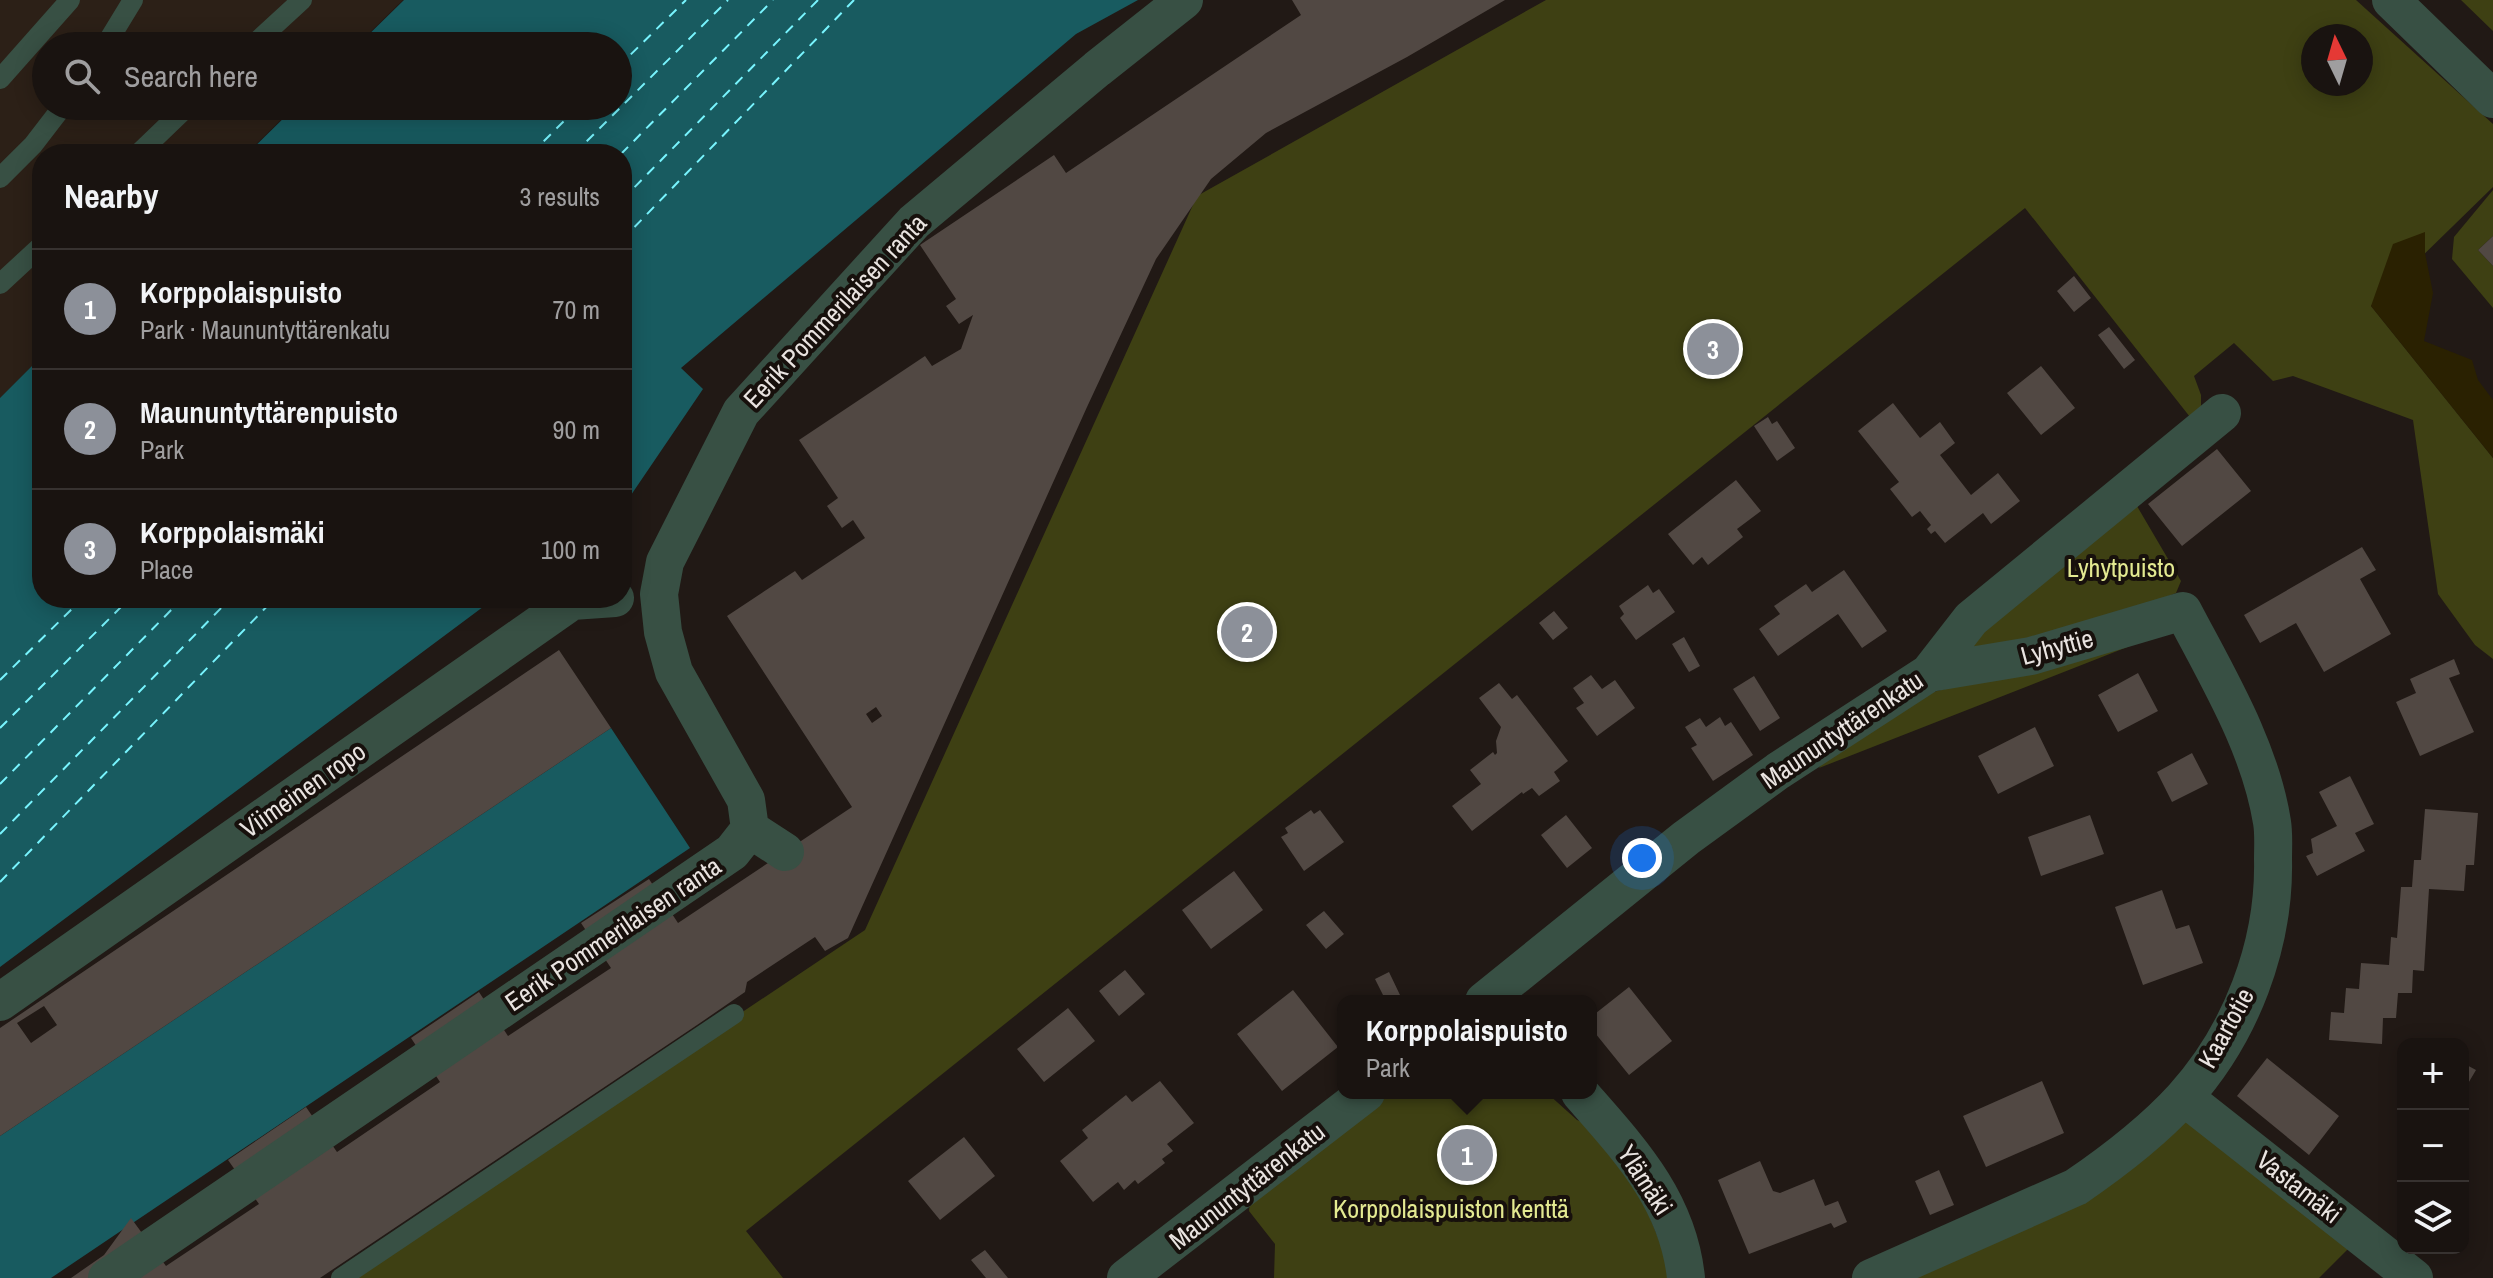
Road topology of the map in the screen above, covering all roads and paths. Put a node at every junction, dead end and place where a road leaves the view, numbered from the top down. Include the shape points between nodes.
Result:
1 (70, 0) edge
2 (133, 0) edge
3 (302, 0) edge
4 (1184, 0) edge
5 (2391, 0) edge
6 (42, 32) edge
7 (114, 32) edge
8 (267, 32) edge
9 (32, 43) edge
10 (0, 79) edge
11 (2493, 99) edge
12 (52, 120) edge
13 (173, 120) edge
14 (34, 144) edge
15 (148, 144) edge
16 (32, 146) edge
17 (0, 178) edge
18 (32, 254) edge
19 (0, 284) edge
20 (2222, 413) dead end
21 (659, 594) junction
22 (632, 596) edge
23 (562, 608) edge
24 (2183, 611) joint
25 (1929, 673) junction
26 (750, 829) junction
27 (785, 852) dead end
28 (1497, 995) edge
29 (0, 1002) edge
30 (734, 1014) dead end
31 (2184, 1097) junction
32 (1358, 1099) edge
33 (1585, 1099) edge
34 (107, 1278) edge
35 (341, 1278) edge
36 (1126, 1278) edge
37 (1686, 1278) edge
38 (1871, 1278) edge
39 (2414, 1278) edge

1 - 6 lane
2 - 7 lane
3 - 8 lane
4 - 21 street, Eerik Pommerilaisen ranta via 914,222 741,412 665,562
5 - 11 street
9 - 10 lane
12 - 14 lane
13 - 15 lane
16 - 17 lane
18 - 19 lane
20 - 25 street, Maununtyttärenkatu via 1971,619
21 - 22 street
21 - 26 street, Eerik Pommerilaisen ranta via 674,672 746,800
23 - 29 street, Viimeinen ropo
24 - 25 street, Lyhyttie via 2031,656
24 - 31 street, Kaartotie via 2257,763 2273,824 2263,948 2235,1022
25 - 28 street, Maununtyttärenkatu via 1686,838
26 - 27 street
26 - 34 street, Eerik Pommerilaisen ranta via 732,852
30 - 35 lane
31 - 38 street, Kaartotie via 2076,1187
31 - 39 street, Vastamäki
32 - 36 street, Maununtyttärenkatu
33 - 37 street, Ylämäki via 1632,1153 1664,1201

